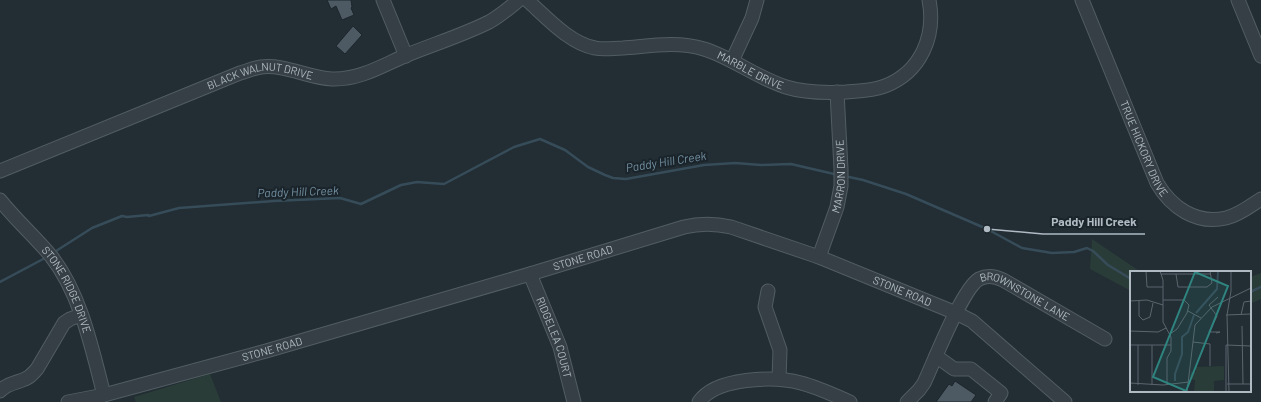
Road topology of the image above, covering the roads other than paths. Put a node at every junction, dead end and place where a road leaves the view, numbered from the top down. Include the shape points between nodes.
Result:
1 (384, 0) edge
2 (518, 0) edge
3 (527, 0) edge
4 (757, 0) edge
5 (929, 0) edge
6 (1082, 0) edge
7 (1238, 0) edge
8 (406, 56) junction
9 (1261, 56) edge
10 (732, 61) junction
11 (838, 92) junction
12 (0, 171) edge
13 (1261, 199) edge
14 (0, 200) edge
15 (819, 256) junction
16 (530, 274) junction
17 (768, 291) dead end
18 (956, 313) junction
19 (81, 315) junction
20 (1105, 339) dead end
21 (936, 356) junction
22 (779, 379) junction
23 (0, 391) edge
24 (104, 395) junction
25 (68, 402) edge
26 (574, 402) edge
27 (699, 402) edge
28 (850, 402) edge
29 (907, 402) edge
30 (995, 402) edge
31 (1065, 402) edge

1 - 8 street
2 - 8 street, BLACK WALNUT DRIVE via 490,21
3 - 10 street, MARBLE DRIVE via 564,33 595,48 683,45 704,49
4 - 10 street via 752,18
5 - 11 street, MARBLE DRIVE via 930,32 924,50 911,69 885,86
6 - 13 street, TRUE HICKORY DRIVE via 1163,194 1184,212 1211,220 1227,218
7 - 9 street
8 - 12 street, BLACK WALNUT DRIVE via 371,72 345,79 320,77 270,66 259,67
10 - 11 street, MARBLE DRIVE via 753,74 787,88
11 - 15 street, MARRON DRIVE via 841,186
14 - 19 street, STONE RIDGE DRIVE via 51,257 66,280
15 - 16 street, STONE ROAD via 720,224 697,224
15 - 18 street, STONE ROAD
16 - 24 street, STONE ROAD
16 - 26 street, RIDGELEA COURT via 560,347
17 - 22 street via 765,307 780,350
18 - 20 street, BROWNSTONE LANE via 971,286 982,278 992,276
18 - 21 street
18 - 31 street, STONE ROAD via 972,321
19 - 23 street via 64,323 32,374 3,387
19 - 24 street, STONE RIDGE DRIVE
21 - 29 street via 924,383
21 - 30 street via 954,369 971,369 1001,393
22 - 27 street via 727,385 708,393
22 - 28 street via 810,386
24 - 25 street, STONE ROAD

